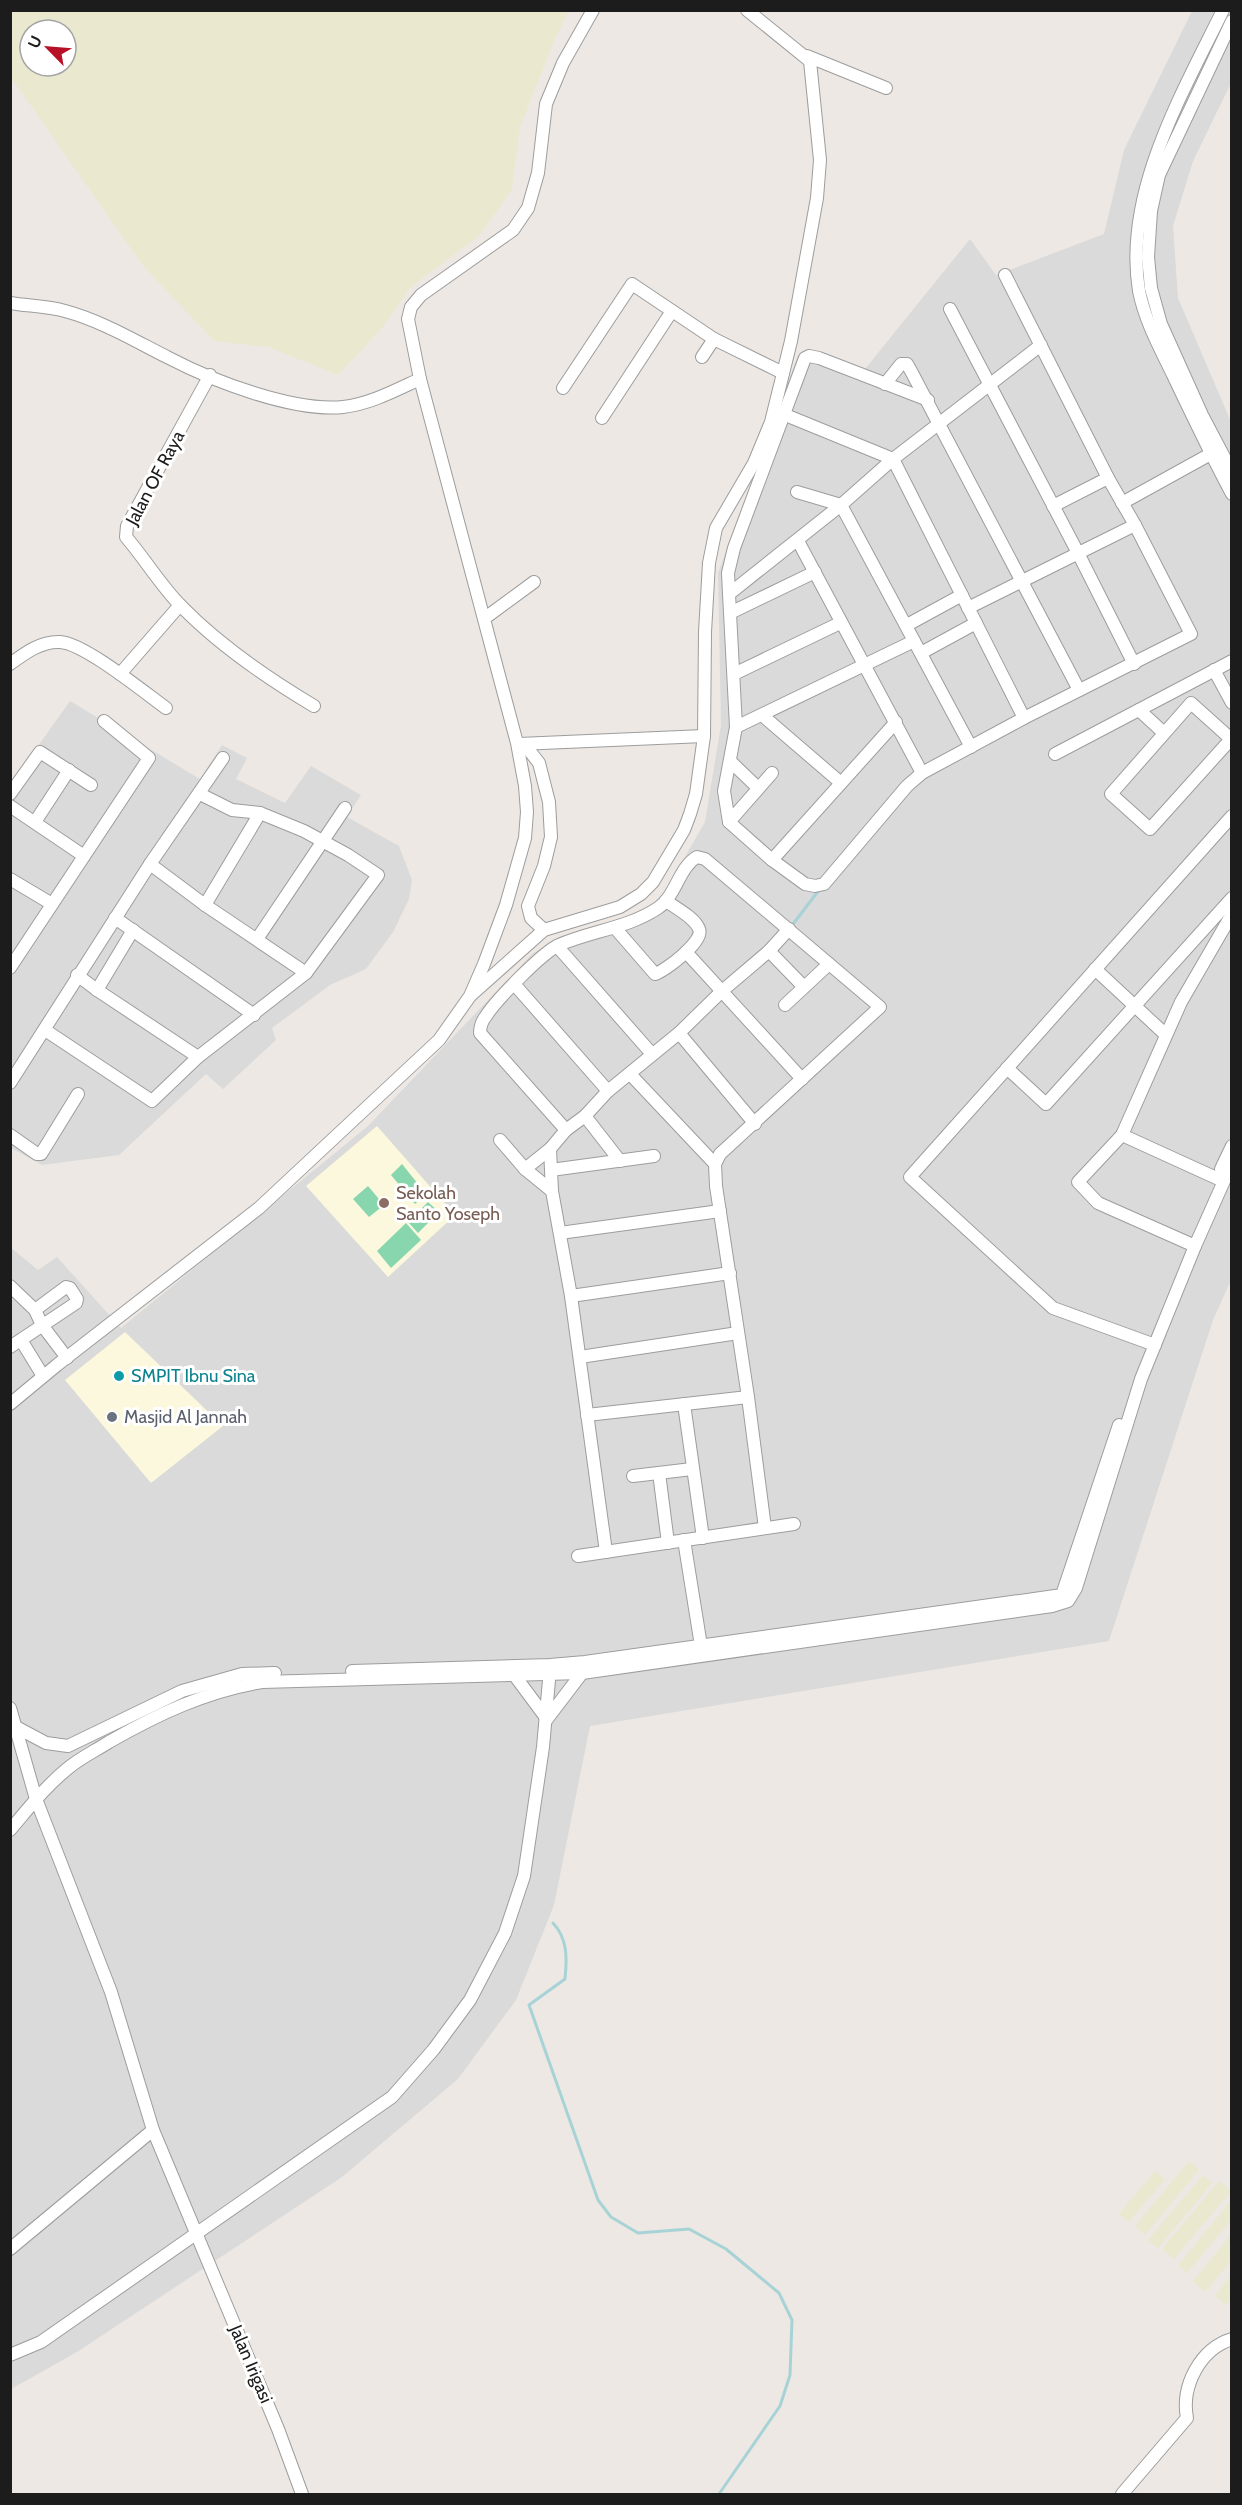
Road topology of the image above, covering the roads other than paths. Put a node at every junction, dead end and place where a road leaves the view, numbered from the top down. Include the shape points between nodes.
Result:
1 (594, 10) edge
2 (747, 10) edge
3 (1223, 10) edge
4 (1232, 21) edge
5 (807, 56) junction
6 (886, 88) dead end
7 (1005, 275) dead end
8 (10, 303) edge
9 (950, 309) dead end
10 (672, 311) junction
11 (714, 339) junction
12 (1041, 345) junction
13 (702, 357) dead end
14 (783, 373) junction
15 (210, 375) junction
16 (420, 379) junction
17 (885, 384) junction
18 (989, 386) junction
19 (563, 388) dead end
20 (928, 400) junction
21 (783, 414) junction
22 (602, 418) dead end
23 (940, 424) junction
24 (1215, 451) junction
25 (892, 459) junction
26 (1232, 472) edge
27 (1108, 478) junction
28 (797, 492) dead end
29 (1232, 495) edge
30 (818, 500) junction
31 (1122, 503) junction
32 (841, 505) junction
33 (1053, 506) junction
34 (817, 525) junction
35 (1135, 525) junction
36 (798, 541) junction
37 (1078, 553) junction
38 (815, 572) junction
39 (1023, 580) junction
40 (534, 582) dead end
41 (729, 594) junction
42 (962, 595) junction
43 (180, 605) junction
44 (968, 608) junction
45 (732, 612) junction
46 (485, 618) junction
47 (840, 623) junction
48 (976, 623) junction
49 (907, 625) junction
50 (914, 641) junction
51 (921, 652) junction
52 (1232, 661) edge
53 (10, 664) edge
54 (1134, 664) junction
55 (865, 667) junction
56 (1214, 670) junction
57 (120, 674) junction
58 (734, 674) junction
59 (1079, 690) junction
60 (1232, 703) edge
61 (314, 706) dead end
62 (166, 708) dead end
63 (1138, 710) junction
64 (762, 715) junction
65 (1024, 718) junction
66 (104, 721) dead end
67 (896, 722) junction
68 (736, 727) junction
69 (1164, 733) junction
70 (704, 736) junction
71 (1231, 739) edge
72 (521, 744) junction
73 (971, 747) junction
74 (1055, 754) dead end
75 (223, 758) dead end
76 (730, 761) junction
77 (69, 770) junction
78 (772, 773) dead end
79 (922, 773) junction
80 (841, 783) junction
81 (92, 785) dead end
82 (757, 787) junction
83 (10, 794) edge
84 (200, 794) junction
85 (10, 806) edge
86 (345, 808) dead end
87 (260, 813) junction
88 (1232, 816) edge
89 (35, 822) junction
90 (729, 822) junction
91 (322, 841) junction
92 (84, 856) junction
93 (772, 861) junction
94 (150, 864) junction
95 (10, 879) edge
96 (1232, 898) edge
97 (666, 901) junction
98 (52, 904) junction
99 (205, 905) junction
100 (1232, 914) edge
101 (115, 918) junction
102 (615, 928) junction
103 (789, 929) junction
104 (133, 930) junction
105 (544, 930) junction
106 (257, 939) junction
107 (557, 946) junction
108 (15, 950) edge
109 (769, 951) junction
110 (686, 952) junction
111 (829, 964) junction
112 (10, 968) edge
113 (1095, 969) junction
114 (306, 973) junction
115 (77, 975) junction
116 (515, 985) junction
117 (804, 987) junction
118 (97, 990) junction
119 (723, 991) junction
120 (470, 996) junction
121 (785, 1005) dead end
122 (1135, 1006) junction
123 (254, 1015) junction
124 (45, 1030) junction
125 (679, 1033) junction
126 (1166, 1035) junction
127 (652, 1054) junction
128 (198, 1057) junction
129 (1007, 1068) junction
130 (630, 1074) junction
131 (802, 1079) junction
132 (10, 1083) edge
133 (608, 1091) junction
134 (78, 1094) dead end
135 (585, 1116) junction
136 (755, 1124) junction
137 (566, 1130) junction
138 (10, 1135) edge
139 (1122, 1135) junction
140 (500, 1140) dead end
141 (1232, 1146) edge
142 (550, 1149) junction
143 (654, 1156) dead end
144 (620, 1161) junction
145 (1232, 1163) edge
146 (715, 1164) junction
147 (525, 1169) junction
148 (551, 1170) junction
149 (1220, 1179) junction
150 (552, 1191) junction
151 (720, 1211) junction
152 (560, 1233) junction
153 (1191, 1244) junction
154 (730, 1273) junction
155 (10, 1286) edge
156 (571, 1296) junction
157 (35, 1310) junction
158 (42, 1325) junction
159 (738, 1333) junction
160 (14, 1344) edge
161 (1152, 1344) junction
162 (580, 1357) junction
163 (66, 1358) junction
164 (44, 1376) junction
165 (748, 1396) junction
166 (10, 1404) edge
167 (684, 1404) junction
168 (587, 1415) junction
169 (692, 1469) junction
170 (659, 1473) junction
171 (633, 1476) dead end
172 (794, 1524) dead end
173 (765, 1528) junction
174 (702, 1538) junction
175 (684, 1540) junction
176 (668, 1543) junction
177 (606, 1552) junction
178 (578, 1556) dead end
179 (702, 1651) junction
180 (550, 1670) junction
181 (582, 1673) junction
182 (515, 1676) junction
183 (10, 1708) edge
184 (547, 1719) junction
185 (16, 1727) junction
186 (60, 1746) junction
187 (68, 1768) junction
188 (36, 1799) junction
189 (10, 1830) edge
190 (153, 2130) junction
191 (196, 2234) junction
192 (10, 2249) edge
193 (1232, 2339) edge
194 (10, 2355) edge
195 (302, 2494) edge
196 (1122, 2494) edge

1 - 16 street via 563,63 546,104 538,173 528,207 513,230 434,284 411,307 409,326
2 - 5 street
3 - 24 street via 1182,94 1147,182 1139,224 1137,267 1149,325
4 - 24 street via 1159,175 1151,211 1148,257 1161,324
5 - 6 street
5 - 14 street via 812,67 820,160 815,209
7 - 12 street
8 - 15 street via 65,311
9 - 18 street
10 - 11 street
10 - 19 street via 632,284
10 - 22 street
11 - 13 street
11 - 14 street
12 - 18 street
12 - 27 street
14 - 70 street via 771,422 754,463 716,528 709,563 705,632
15 - 16 street via 278,399 344,407 382,397
15 - 43 street, Jalan OF Raya via 127,526 126,537
16 - 46 street
17 - 20 street
17 - 20 street via 904,363
17 - 21 street via 809,356 801,365
18 - 23 street
18 - 33 street
20 - 23 street
21 - 25 street
21 - 41 street via 734,548 728,573
23 - 25 street
23 - 39 street
24 - 26 street
24 - 29 street
24 - 31 street
25 - 32 street
25 - 42 street
27 - 31 street
27 - 33 street
28 - 30 street
30 - 32 street
30 - 34 street
31 - 35 street
32 - 34 street
32 - 49 street
33 - 37 street
34 - 36 street
35 - 37 street
35 - 54 street via 1191,634
36 - 38 street
36 - 41 street
37 - 39 street
37 - 54 street
38 - 45 street
38 - 47 street
39 - 44 street
39 - 59 street
40 - 46 street
41 - 45 street
42 - 44 street
42 - 49 street
43 - 57 street
43 - 61 street, Jalan OF Raya via 269,680
44 - 48 street
45 - 58 street
46 - 72 street
47 - 55 street
47 - 58 street
48 - 51 street
48 - 65 street
49 - 50 street
50 - 51 street
50 - 55 street
51 - 73 street
52 - 56 street
53 - 57 street via 42,645 62,642
54 - 59 street
55 - 64 street
55 - 67 street
56 - 60 street
56 - 63 street
57 - 62 street
58 - 68 street
59 - 65 street
63 - 69 street
63 - 74 street
64 - 68 street
64 - 80 street
65 - 73 street
66 - 92 street via 149,758
67 - 79 street
67 - 80 street
68 - 76 street
69 - 71 street via 1191,704
69 - 71 street via 1111,794 1150,829
70 - 72 street
70 - 105 street via 690,814 653,882 620,907
72 - 105 street via 539,763 549,802 551,837 528,906 531,918
72 - 120 street via 527,812 525,838 506,905
73 - 79 street
75 - 84 street
76 - 82 street
76 - 90 street via 724,791
77 - 81 street
77 - 83 street via 40,752
77 - 89 street
78 - 82 street
79 - 93 street via 824,884 805,884
80 - 93 street
82 - 90 street
84 - 87 street via 232,810
84 - 94 street
85 - 89 street
86 - 91 street
87 - 91 street
87 - 99 street
88 - 113 street
89 - 92 street
90 - 93 street
91 - 106 street
91 - 114 street via 378,875
92 - 98 street
94 - 99 street
94 - 101 street
95 - 98 street
96 - 122 street
97 - 102 street
97 - 103 street via 693,859 699,857
97 - 110 street via 699,928 700,935
98 - 108 street
99 - 106 street
100 - 126 street
101 - 104 street
101 - 115 street
102 - 107 street
102 - 110 street via 655,974
103 - 109 street
103 - 111 street
104 - 118 street
104 - 123 street
105 - 120 street
106 - 114 street
107 - 116 street
107 - 127 street
108 - 112 street
109 - 117 street
109 - 119 street
110 - 119 street
111 - 117 street
111 - 131 street via 880,1007
113 - 122 street
113 - 129 street
114 - 123 street
115 - 118 street
115 - 124 street
116 - 133 street
116 - 137 street via 487,1013 480,1033
117 - 121 street
118 - 128 street
119 - 125 street
119 - 131 street
120 - 163 street via 439,1040 259,1208
122 - 126 street
122 - 129 street via 1046,1104
123 - 128 street
124 - 128 street via 152,1101
124 - 132 street
125 - 127 street
125 - 136 street
126 - 139 street
127 - 130 street
129 - 161 street via 910,1177 1053,1308
130 - 133 street
130 - 146 street
131 - 136 street
133 - 135 street
134 - 138 street via 41,1154
135 - 137 street
135 - 144 street
136 - 146 street via 720,1154
137 - 142 street
139 - 149 street
139 - 153 street via 1078,1182 1098,1203
140 - 147 street
141 - 149 street
142 - 147 street
142 - 148 street
143 - 144 street
144 - 148 street
145 - 149 street
146 - 151 street
147 - 150 street
148 - 150 street
149 - 153 street
150 - 152 street
151 - 152 street
151 - 154 street
152 - 156 street
153 - 161 street
154 - 156 street
154 - 159 street
155 - 157 street
156 - 162 street
157 - 158 street
157 - 158 street via 66,1287 77,1299
158 - 160 street
158 - 163 street
159 - 162 street
159 - 165 street
160 - 164 street
161 - 179 street via 1130,1390 1065,1598
162 - 168 street
163 - 164 street
164 - 166 street
165 - 167 street
165 - 173 street
167 - 168 street
167 - 169 street
168 - 177 street
169 - 170 street
169 - 174 street
170 - 171 street
170 - 176 street
172 - 173 street
173 - 174 street
174 - 175 street
175 - 176 street
175 - 179 street
176 - 177 street
177 - 178 street
179 - 180 street
179 - 181 street
180 - 181 street
180 - 182 street
180 - 184 street
180 - 186 street via 242,1674 182,1691 77,1744
181 - 184 street
182 - 184 street
182 - 187 street via 241,1685 190,1701 139,1725
183 - 185 street, Jalan Irigasi
184 - 191 street via 524,1876 505,1933 470,2000 392,2097
185 - 186 street
185 - 188 street, Jalan Irigasi
186 - 187 street
187 - 188 street
188 - 189 street
188 - 190 street, Jalan Irigasi via 111,1992
190 - 191 street, Jalan Irigasi
190 - 192 street
191 - 194 street via 40,2342
191 - 195 street, Jalan Irigasi
193 - 196 street via 1221,2342 1204,2357 1186,2391 1187,2418

